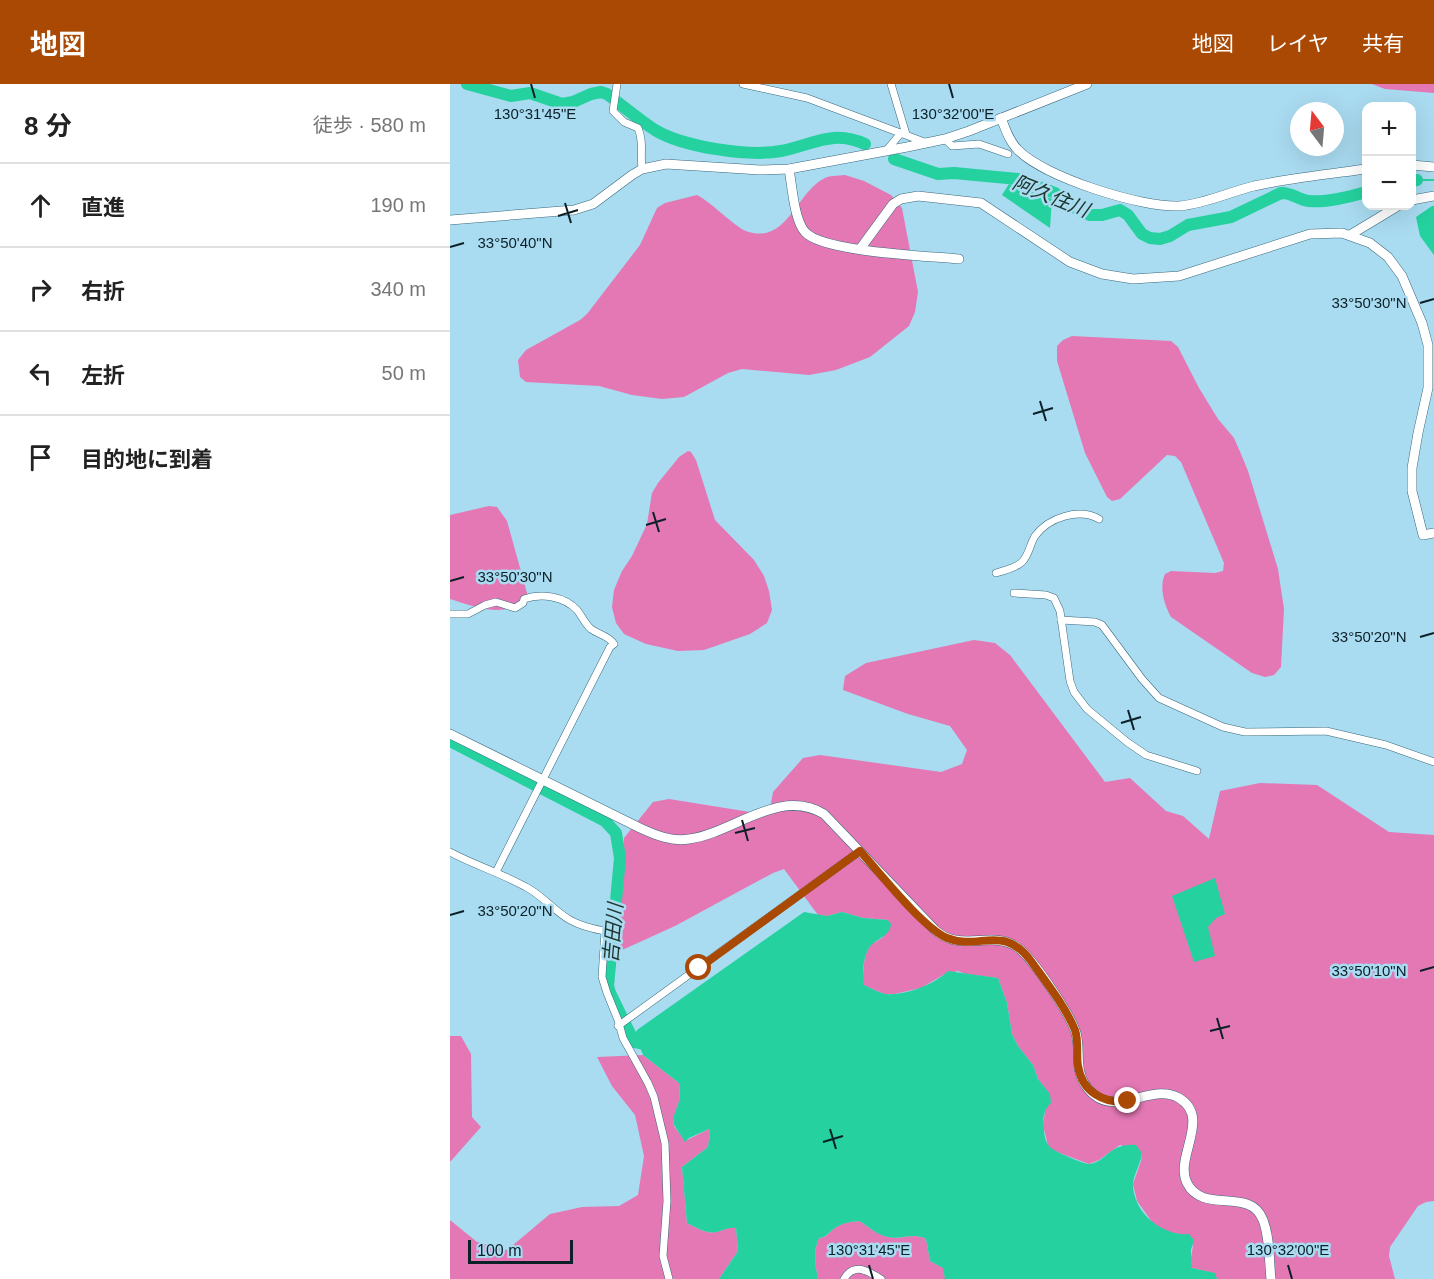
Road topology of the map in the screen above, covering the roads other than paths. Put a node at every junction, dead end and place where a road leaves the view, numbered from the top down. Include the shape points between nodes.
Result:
1 (617, 84) edge
2 (743, 84) edge
3 (891, 84) edge
4 (1087, 84) edge
5 (1001, 118) junction
6 (887, 129) junction
7 (903, 133) junction
8 (945, 139) junction
9 (927, 143) junction
10 (886, 151) junction
11 (1008, 154) dead end
12 (1416, 165) edge
13 (1434, 167) edge
14 (642, 169) junction
15 (789, 169) junction
16 (1362, 170) edge
17 (1434, 196) edge
18 (1416, 199) edge
19 (1391, 210) edge
20 (450, 220) edge
21 (1350, 235) junction
22 (860, 249) junction
23 (959, 259) dead end
24 (1099, 519) dead end
25 (1434, 532) edge
26 (996, 573) dead end
27 (1014, 593) dead end
28 (450, 614) edge
29 (1061, 620) junction
30 (450, 734) edge
31 (1434, 762) edge
32 (1197, 771) dead end
33 (541, 780) junction
34 (860, 851) junction
35 (450, 852) edge
36 (496, 872) junction
37 (618, 1026) junction
38 (669, 1279) edge
39 (844, 1279) edge
40 (881, 1279) edge
41 (1271, 1279) edge

1 - 14 street via 613,111 638,128 643,140
2 - 6 street via 807,98
3 - 7 street
4 - 5 street
5 - 8 street
5 - 16 street via 1013,144 1045,170 1155,205 1190,205 1270,182
6 - 7 street
6 - 10 street
7 - 9 street
7 - 10 street
8 - 9 street
8 - 11 street via 952,146 979,144
9 - 10 street
10 - 15 street
12 - 13 street
14 - 15 street via 666,164
14 - 20 street via 600,200 579,209
15 - 22 street via 804,232 823,243
17 - 18 street
19 - 21 street
21 - 22 street via 1310,234 1179,276 1133,279 1102,274 1070,262 981,204 918,196 893,204
21 - 25 street via 1370,243 1395,265 1422,323 1429,353 1428,388 1413,454 1412,491 1422,535
22 - 23 street
24 - 26 street via 1076,514 1054,521 1035,537 1022,562
27 - 29 street via 1054,598
28 - 33 street via 468,614 496,602 515,608 524,598 551,596 574,608 589,627 614,644
29 - 31 street via 1102,625 1159,698 1223,727 1245,732 1326,731 1386,745
29 - 32 street via 1070,681 1087,709 1146,755
30 - 33 street
33 - 34 street via 654,835 680,840 781,807 804,805 830,819
33 - 36 street
34 - 37 street
34 - 41 street via 927,924 941,934 957,940 1006,941 1026,955 1071,1022 1078,1043 1081,1077 1090,1091 1115,1102 1165,1094 1185,1103 1193,1123 1184,1171 1188,1185 1204,1198 1241,1202 1256,1208 1264,1222
35 - 36 street
36 - 37 street via 529,888 568,919 605,931 602,977
37 - 38 street via 648,1083 665,1143 663,1256
39 - 40 street via 857,1269

